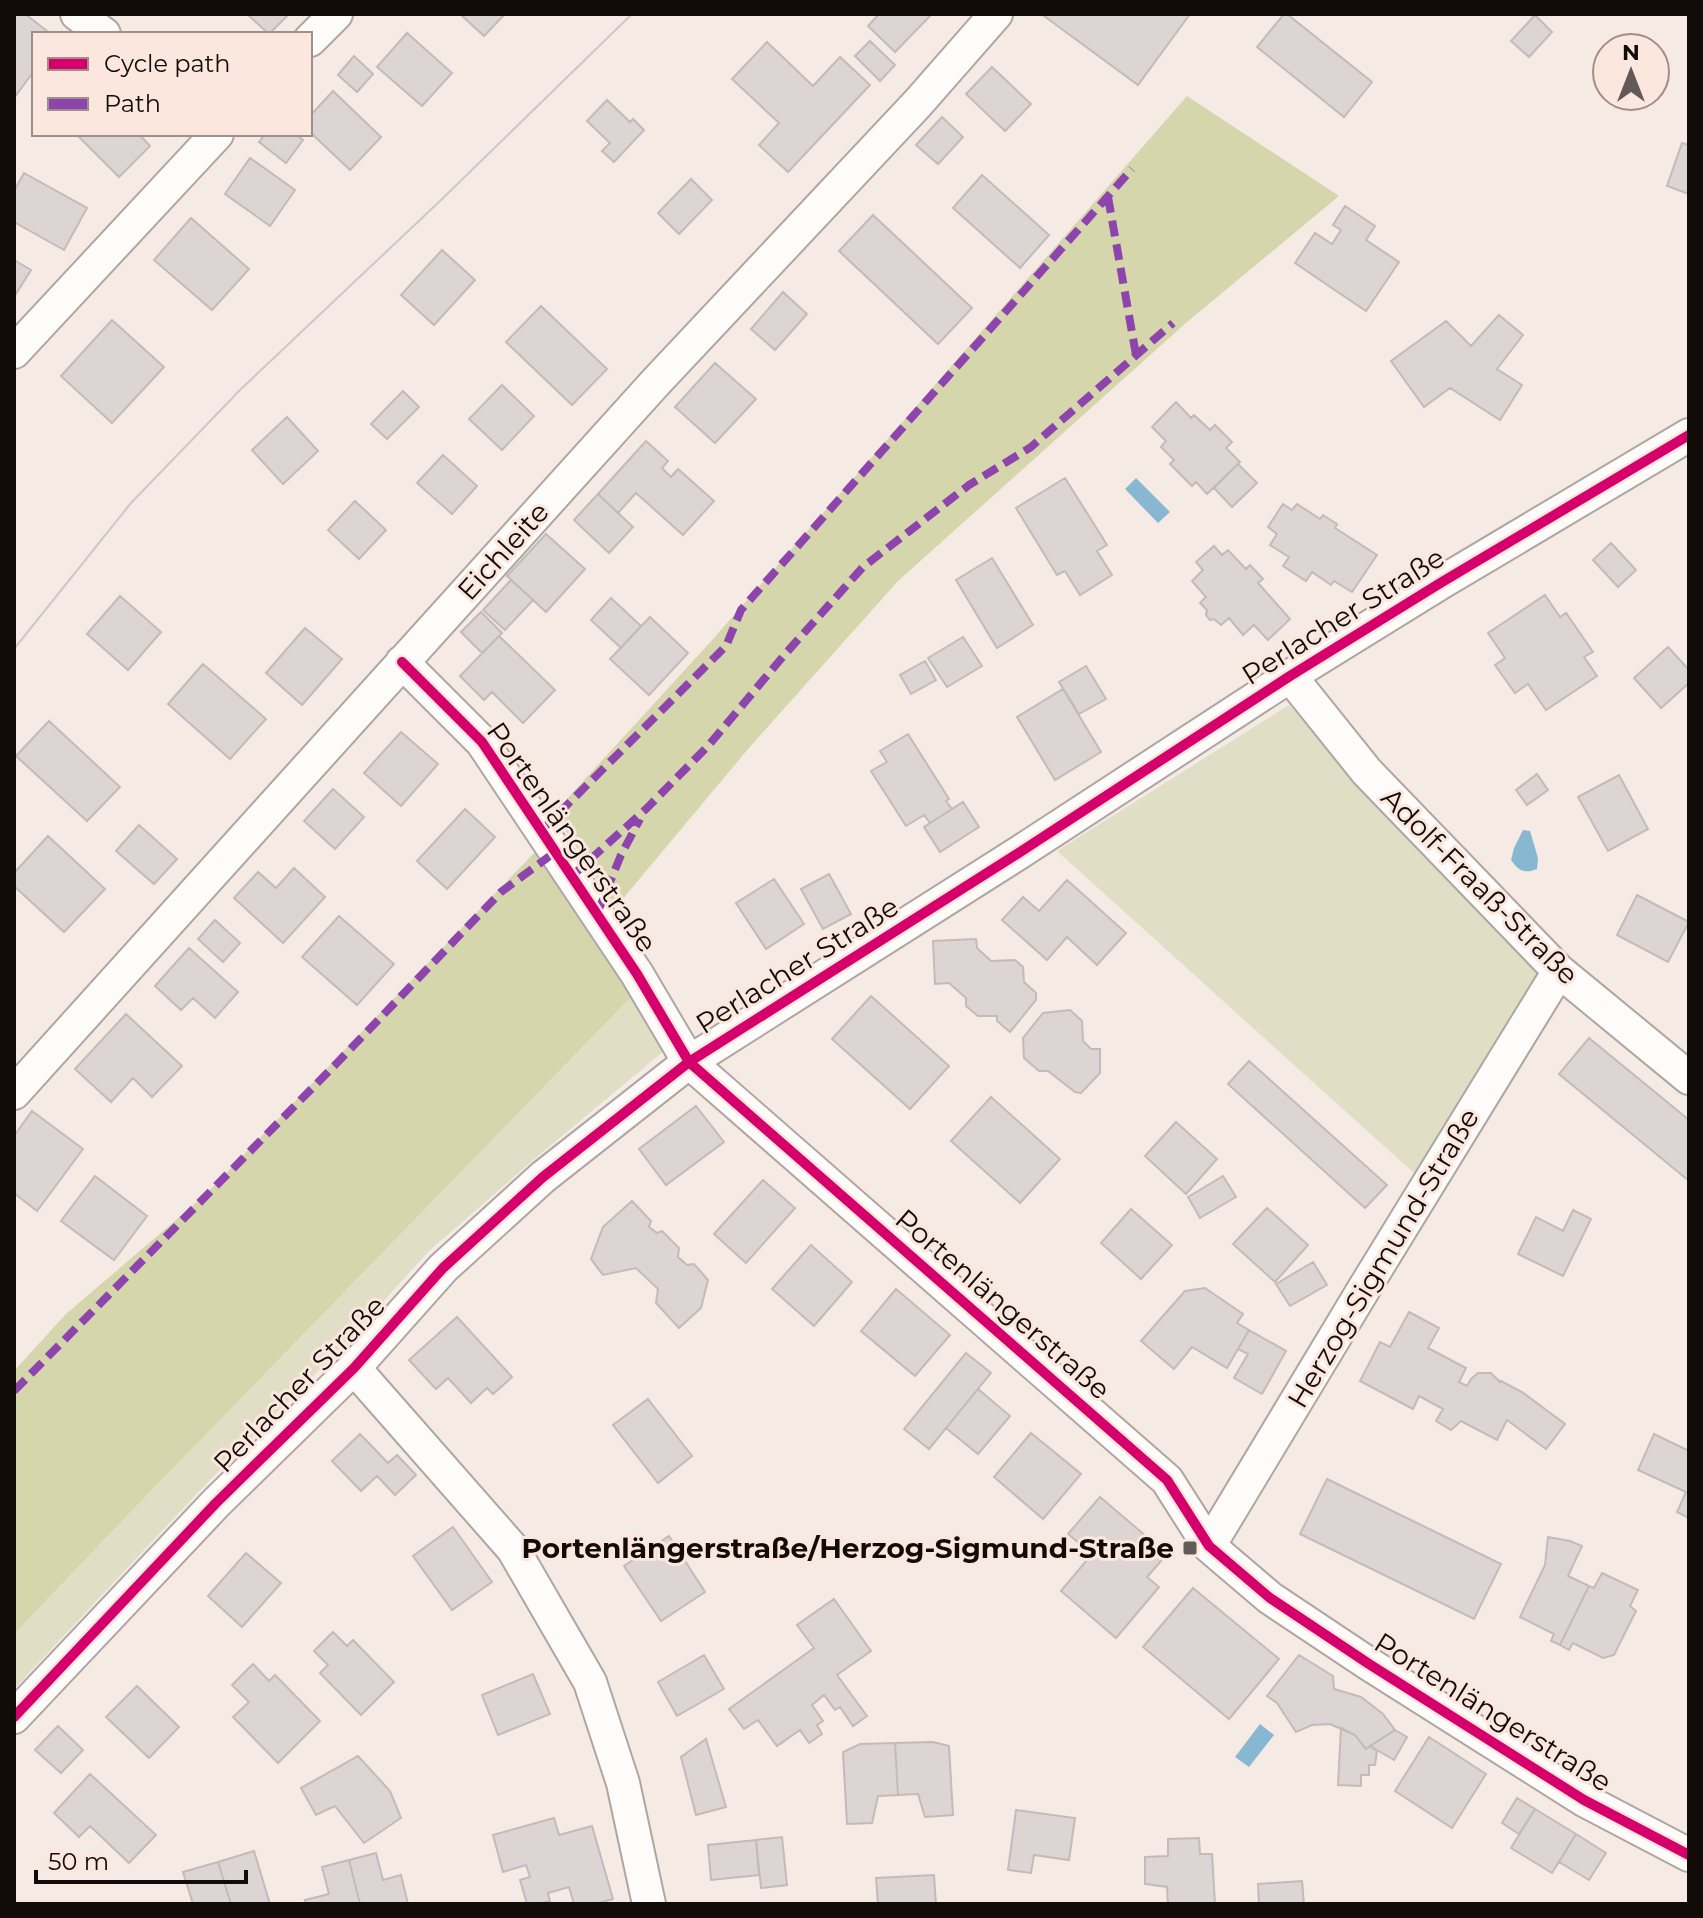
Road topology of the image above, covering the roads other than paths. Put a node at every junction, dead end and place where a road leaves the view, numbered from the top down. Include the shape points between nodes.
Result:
1 (77, 14) edge
2 (336, 14) edge
3 (996, 14) edge
4 (101, 32) edge
5 (312, 38) edge
6 (215, 136) edge
7 (14, 352) edge
8 (1689, 435) edge
9 (402, 662) junction
10 (1290, 676) junction
11 (1559, 971) junction
12 (689, 1062) junction
13 (1686, 1072) edge
14 (14, 1093) edge
15 (354, 1368) junction
16 (1209, 1546) junction
17 (14, 1717) edge
18 (1689, 1855) edge
19 (649, 1904) edge

1 - 4 street
2 - 5 street
3 - 9 street, Eichleite
6 - 7 street
8 - 10 street, Perlacher Straße
9 - 12 street, Portenlängerstraße via 482,742 637,974
9 - 14 street, Eichleite
10 - 11 street, Adolf-Fraaß-Straße via 1367,772
10 - 12 street, Perlacher Straße
11 - 13 street, Adolf-Fraaß-Straße
11 - 16 street, Herzog-Sigmund-Straße
12 - 15 street, Perlacher Straße via 543,1177 454,1258
12 - 16 street, Portenlängerstraße via 1167,1480
15 - 17 street, Perlacher Straße via 216,1503
15 - 19 street via 513,1549 590,1682 623,1783
16 - 18 street, Portenlängerstraße via 1270,1598 1369,1664 1584,1800

